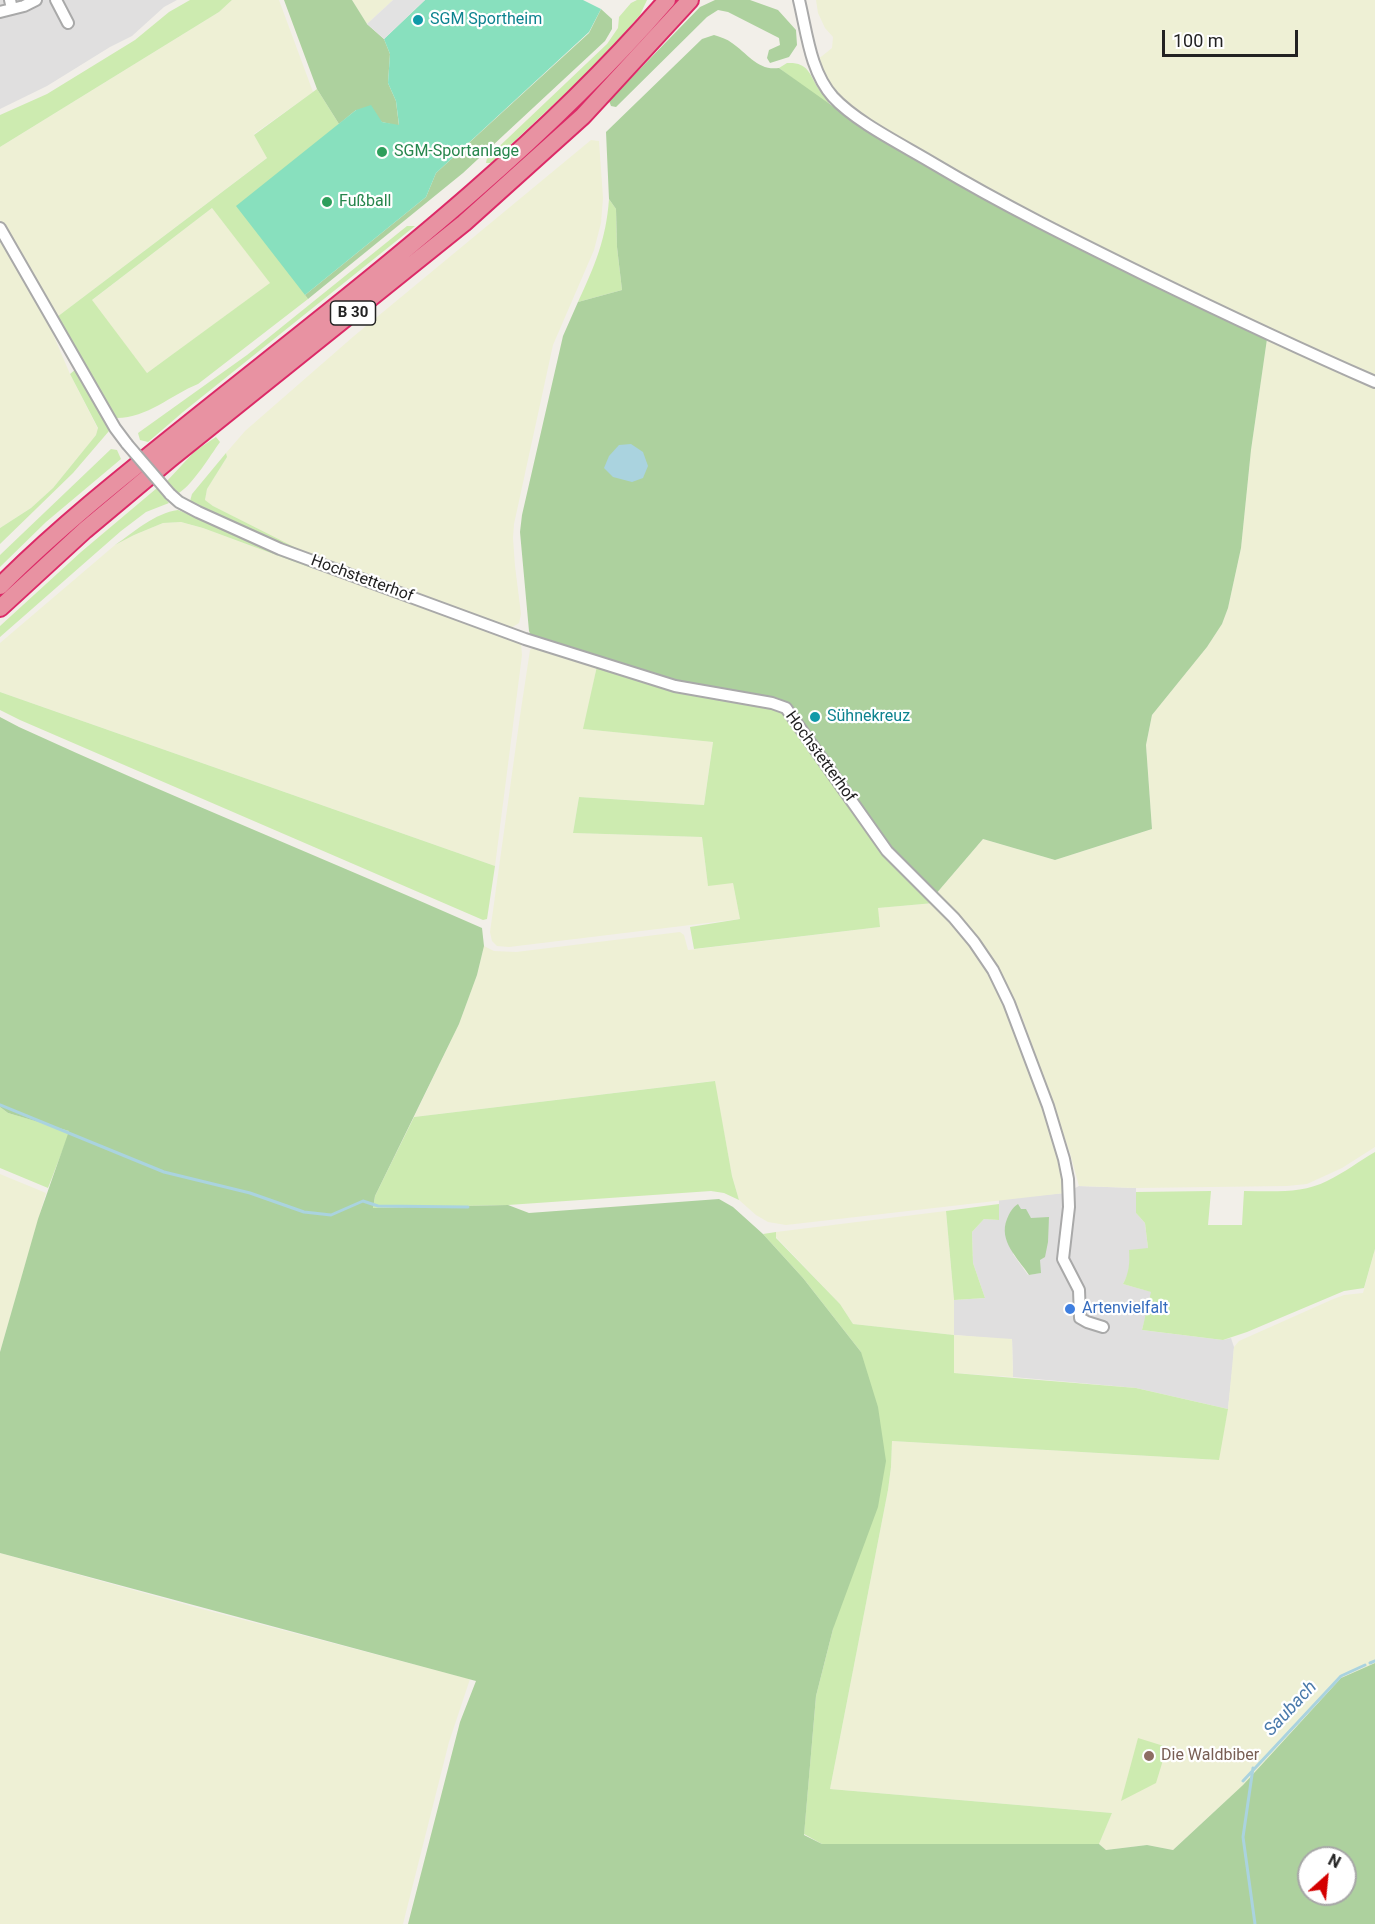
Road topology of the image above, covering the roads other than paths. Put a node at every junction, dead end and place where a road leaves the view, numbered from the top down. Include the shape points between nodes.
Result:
1 (36, 0) edge
2 (56, 0) edge
3 (667, 0) edge
4 (690, 0) edge
5 (799, 0) edge
6 (11, 4) edge
7 (0, 12) edge
8 (68, 23) dead end
9 (0, 228) edge
10 (1375, 382) edge
11 (0, 586) edge
12 (0, 608) edge
13 (1103, 1327) dead end

1 - 6 street via 24,6
2 - 8 street
3 - 11 highway, B 30 via 571,104 454,210 83,511
4 - 12 highway, B 30 via 583,116 464,223 171,458
5 - 10 street via 820,77 833,97 860,120 1052,229
6 - 7 street
9 - 13 street, Hochstetterhof, bridge via 115,428 179,502 280,549 525,639 675,686 786,708 886,851 954,918 993,970 1022,1034 1064,1159 1069,1208 1063,1259 1079,1290 1080,1318

